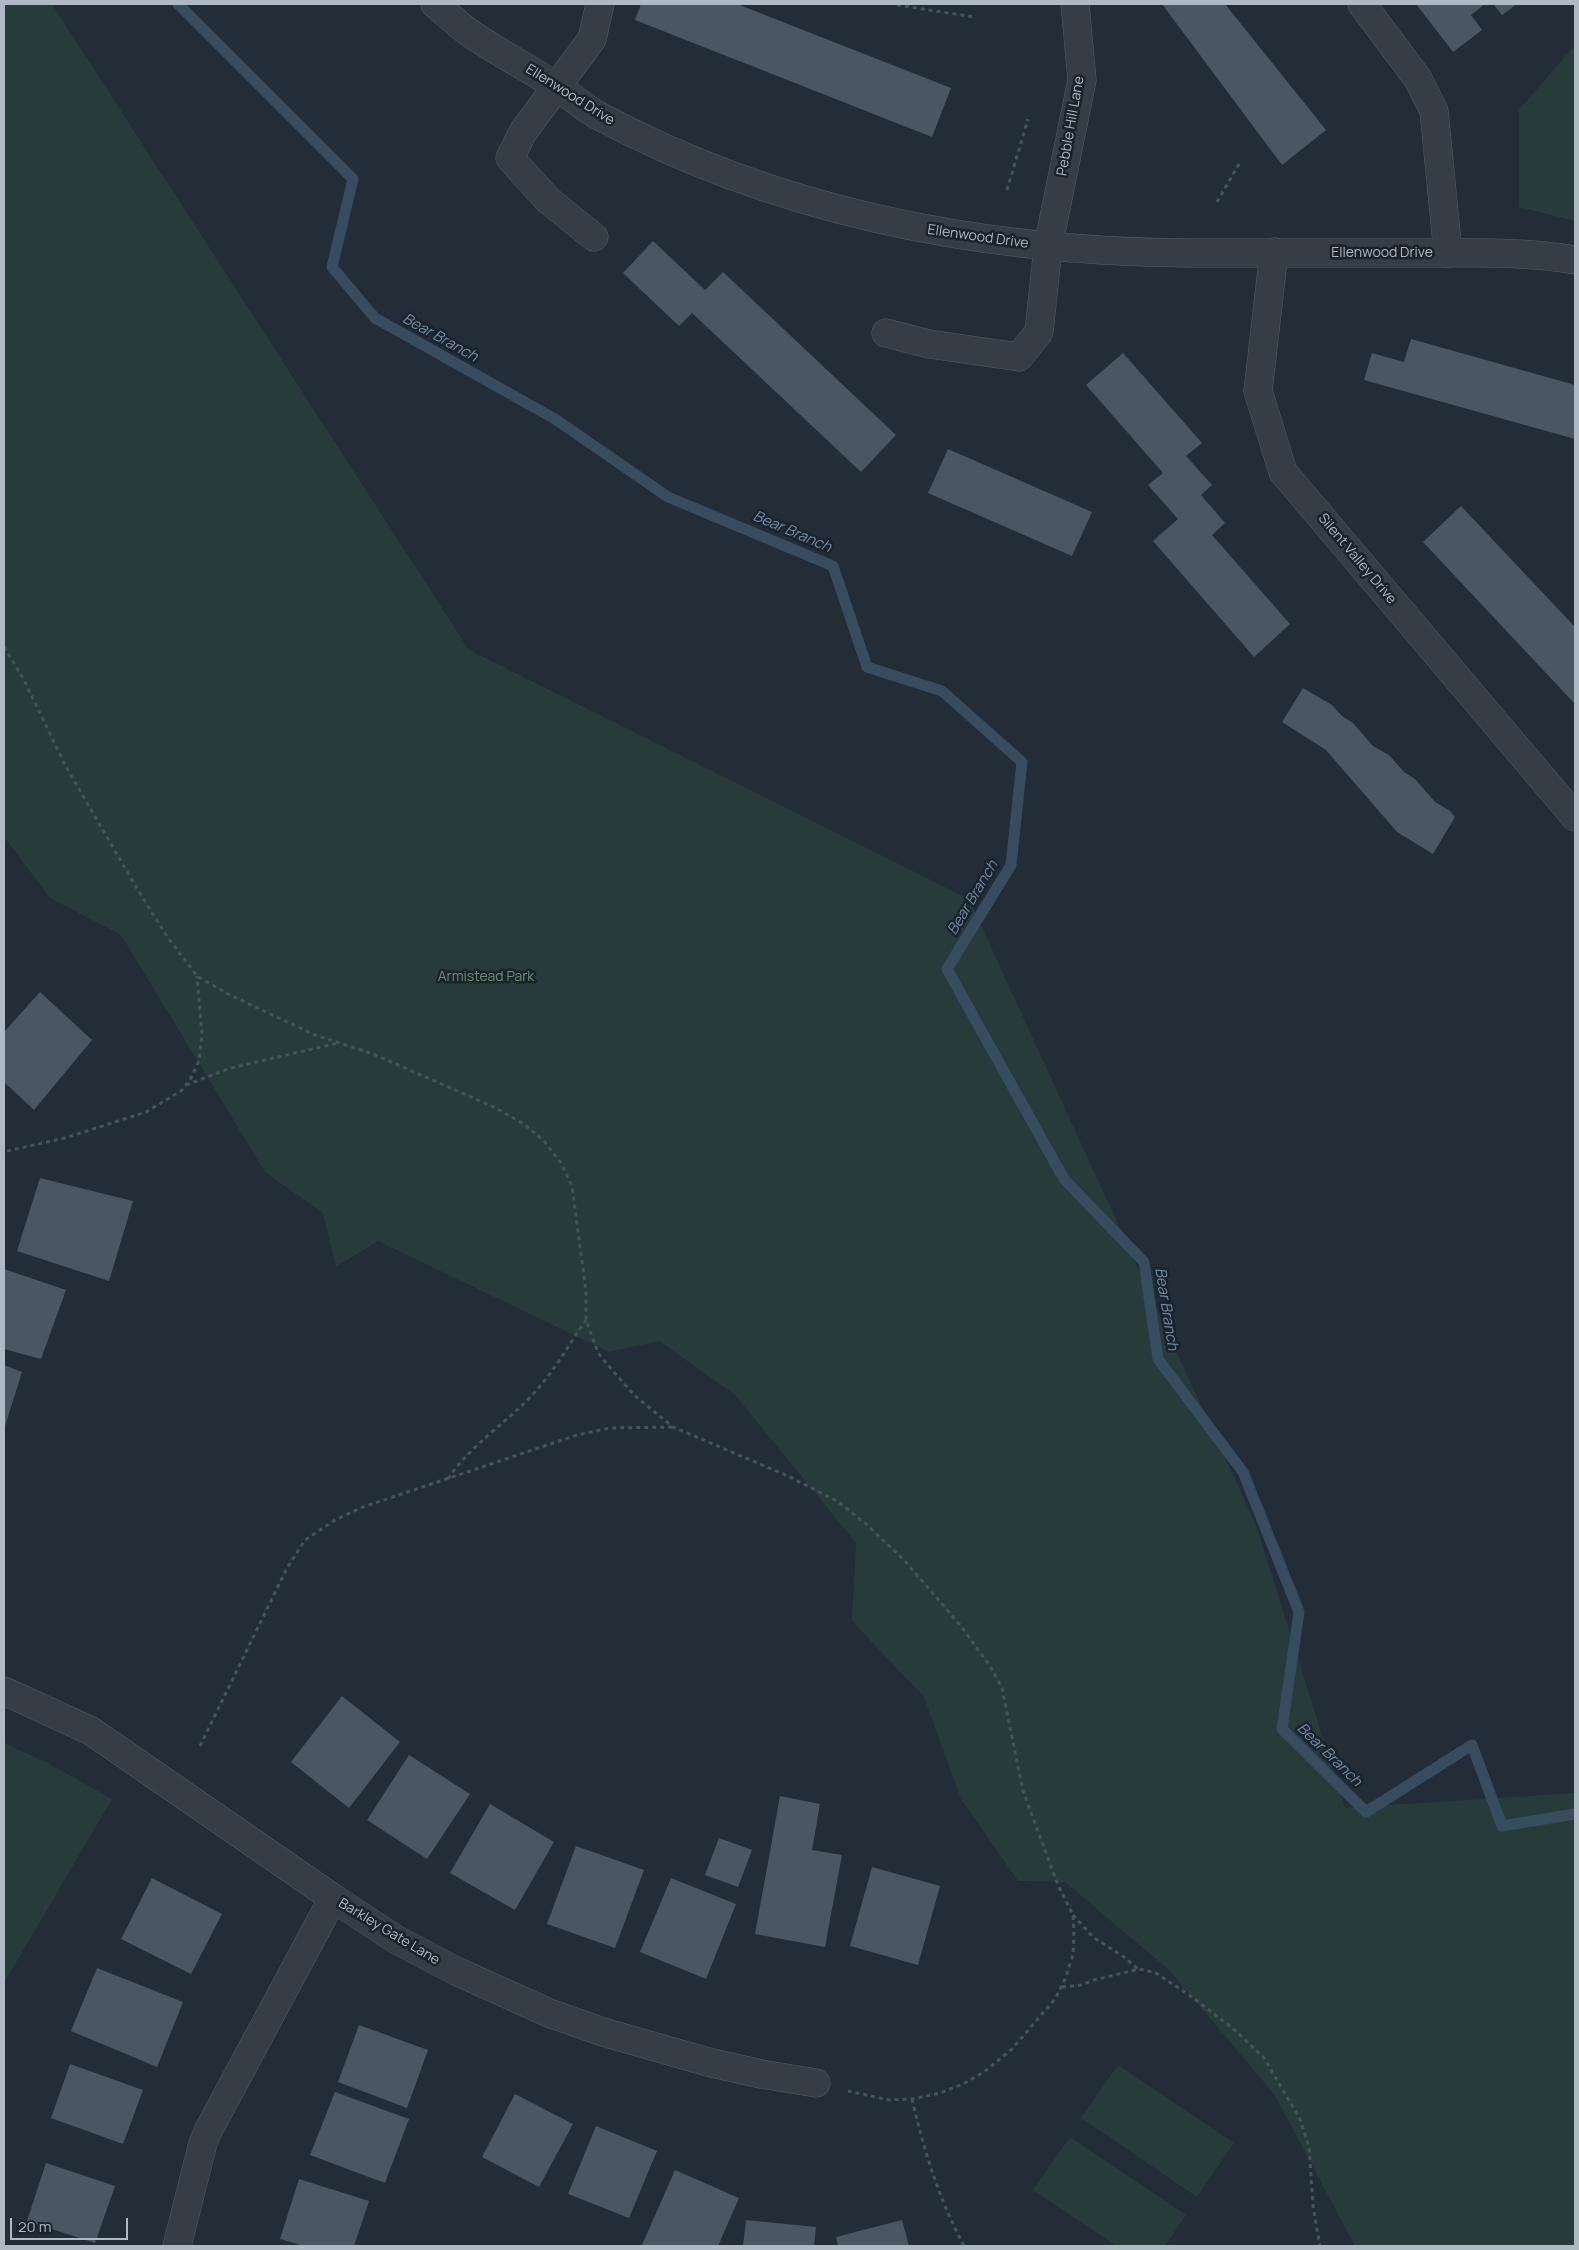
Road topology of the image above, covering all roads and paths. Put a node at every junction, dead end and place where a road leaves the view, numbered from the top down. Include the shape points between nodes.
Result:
1 (435, 4) edge
2 (600, 4) edge
3 (1075, 4) edge
4 (1362, 4) edge
5 (897, 5) edge
6 (974, 17) dead end
7 (556, 86) junction
8 (1028, 119) dead end
9 (1239, 164) dead end
10 (1007, 190) dead end
11 (1217, 202) dead end
12 (594, 237) dead end
13 (1048, 247) junction
14 (1274, 252) junction
15 (1448, 253) junction
16 (1575, 260) edge
17 (886, 333) dead end
18 (4, 648) edge
19 (1575, 817) edge
20 (197, 976) junction
21 (338, 1043) junction
22 (185, 1086) junction
23 (7, 1151) dead end
24 (586, 1320) junction
25 (673, 1427) junction
26 (448, 1479) junction
27 (4, 1691) edge
28 (200, 1746) dead end
29 (333, 1898) junction
30 (1073, 1915) junction
31 (1139, 1969) junction
32 (1062, 1987) junction
33 (816, 2083) joint
34 (912, 2099) junction
35 (177, 2246) edge
36 (964, 2246) edge
37 (1320, 2246) edge

1 - 7 street, Ellenwood Drive via 466,31
2 - 7 street via 592,39
3 - 13 street, Pebble Hill Lane via 1082,80
4 - 15 street via 1418,79 1434,111
5 - 6 path
7 - 12 street via 523,132 510,158 548,200
7 - 13 street, Ellenwood Drive via 596,114 657,144 808,201 910,226
8 - 10 path
9 - 11 path
13 - 14 street, Ellenwood Drive
13 - 17 street, Pebble Hill Lane via 1039,332 1019,357 929,344
14 - 15 street, Ellenwood Drive
14 - 19 street, Silent Valley Drive via 1258,391 1283,472
15 - 16 street, Ellenwood Drive
18 - 20 path via 23,678 65,765 138,892
20 - 21 path via 228,994
20 - 22 path via 202,1035 199,1061
21 - 22 path via 231,1068
21 - 24 path via 373,1054 494,1107 524,1124 544,1141 561,1162 572,1186 586,1292
22 - 23 path via 146,1112 64,1138
24 - 25 path via 598,1352 613,1371 634,1395
24 - 26 path via 558,1364 535,1392 460,1461
25 - 26 path via 610,1428 577,1435
25 - 30 path via 788,1476 836,1501 904,1560 960,1625 1002,1688 1023,1791 1058,1885
26 - 28 path via 363,1507 305,1540 287,1568
27 - 29 street, Barkley Gate Lane via 91,1731
29 - 33 street, Barkley Gate Lane via 397,1940 549,2013 708,2062
29 - 35 street via 208,2131
30 - 31 path via 1092,1937
30 - 32 path via 1073,1954
31 - 32 path
31 - 37 path via 1156,1973 1192,1997 1236,2031 1264,2058 1300,2119 1309,2147 1313,2206
32 - 34 path via 1012,2049 984,2072 940,2093
33 - 34 path via 889,2100
34 - 36 path via 942,2203

